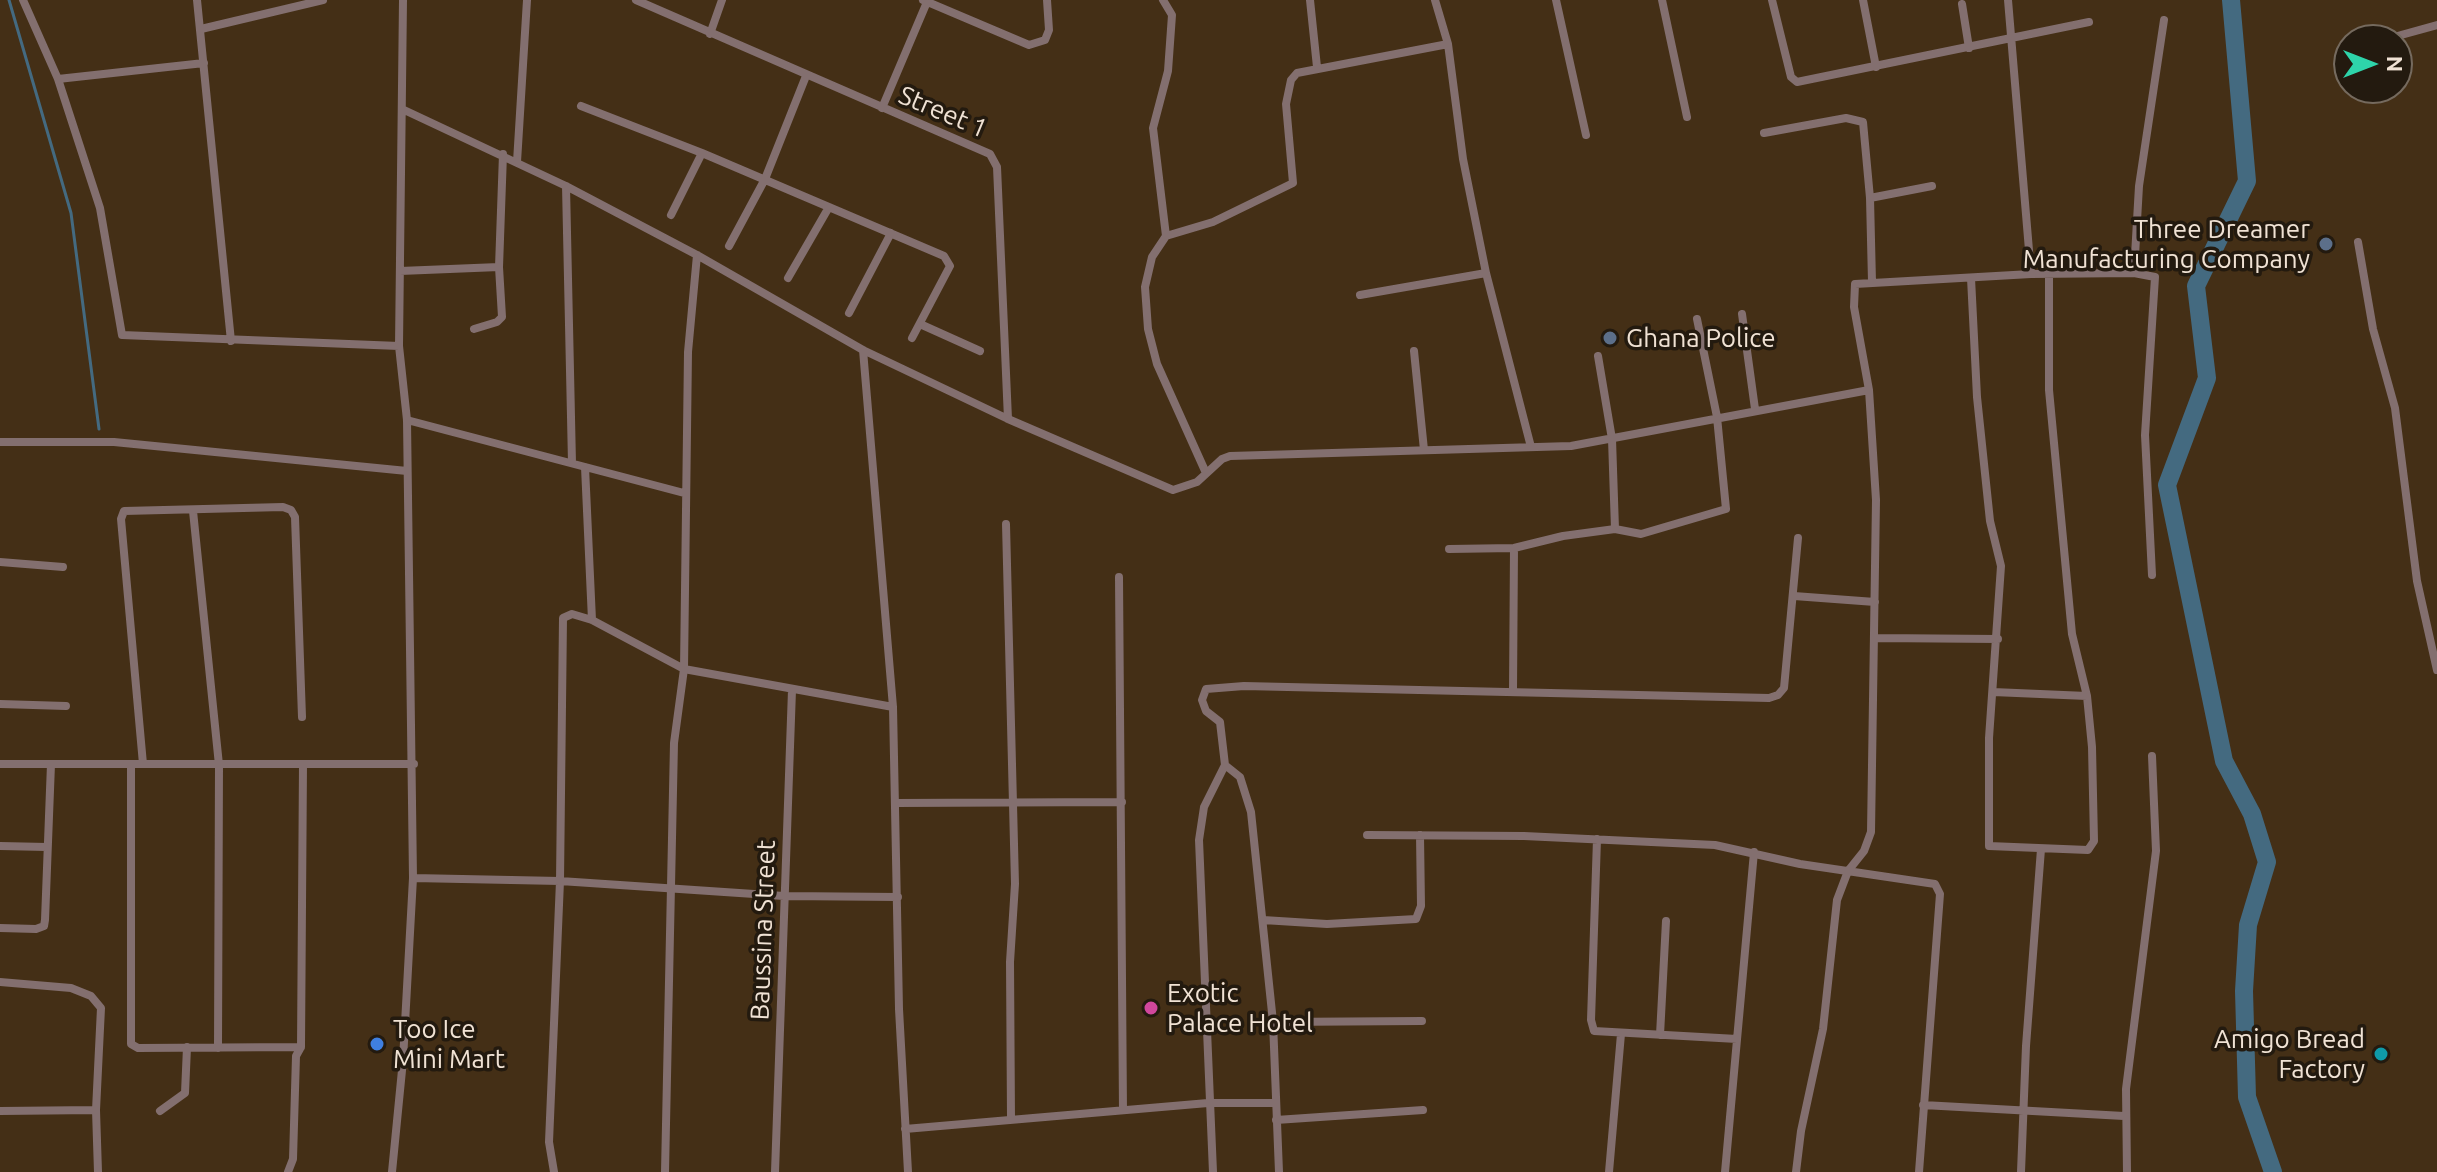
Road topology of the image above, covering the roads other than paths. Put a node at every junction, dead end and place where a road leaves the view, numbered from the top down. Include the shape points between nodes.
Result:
1 (23, 0) edge
2 (197, 0) edge
3 (323, 0) edge
4 (403, 0) edge
5 (527, 0) edge
6 (636, 0) edge
7 (722, 0) edge
8 (1047, 0) edge
9 (1163, 0) edge
10 (1310, 0) edge
11 (1435, 0) edge
12 (1556, 0) edge
13 (1662, 0) edge
14 (1772, 0) edge
15 (1863, 0) edge
16 (2008, 0) edge
17 (925, 1) edge
18 (1962, 4) dead end
19 (2164, 20) dead end
20 (2089, 22) dead end
21 (2437, 25) edge
22 (201, 29) junction
23 (2413, 32) edge
24 (710, 34) junction
25 (2012, 38) junction
26 (1448, 44) junction
27 (1969, 48) junction
28 (204, 63) junction
29 (1317, 67) junction
30 (1876, 67) junction
31 (806, 76) junction
32 (58, 79) junction
33 (581, 106) dead end
34 (882, 108) junction
35 (402, 109) junction
36 (1687, 117) dead end
37 (1764, 133) dead end
38 (1586, 135) dead end
39 (702, 153) junction
40 (503, 154) junction
41 (517, 162) junction
42 (765, 179) junction
43 (566, 186) junction
44 (1932, 186) dead end
45 (1870, 198) junction
46 (829, 207) junction
47 (671, 215) dead end
48 (891, 233) junction
49 (1166, 236) junction
50 (2358, 242) dead end
51 (729, 246) dead end
52 (697, 255) junction
53 (499, 267) junction
54 (400, 271) junction
55 (1486, 273) junction
56 (2134, 273) junction
57 (2031, 274) junction
58 (2049, 274) junction
59 (788, 278) dead end
60 (1971, 278) junction
61 (1872, 282) junction
62 (1360, 295) dead end
63 (849, 313) dead end
64 (1742, 314) dead end
65 (1697, 319) dead end
66 (920, 324) junction
67 (474, 329) dead end
68 (912, 338) dead end
69 (231, 341) junction
70 (399, 346) junction
71 (863, 350) junction
72 (980, 351) dead end
73 (1414, 351) dead end
74 (1598, 356) dead end
75 (1869, 390) junction
76 (1755, 409) junction
77 (1717, 417) junction
78 (1008, 419) junction
79 (407, 420) junction
80 (1612, 439) junction
81 (0, 442) edge
82 (1531, 447) junction
83 (1424, 450) junction
84 (572, 463) junction
85 (585, 467) junction
86 (407, 471) junction
87 (1206, 473) junction
88 (684, 493) junction
89 (193, 511) junction
90 (1006, 524) dead end
91 (1615, 529) junction
92 (1798, 538) dead end
93 (1514, 548) junction
94 (1449, 549) dead end
95 (0, 562) edge
96 (63, 567) dead end
97 (2152, 575) dead end
98 (1119, 577) dead end
99 (1794, 596) junction
100 (1875, 602) junction
101 (592, 620) junction
102 (1875, 638) junction
103 (1998, 639) junction
104 (684, 669) junction
105 (2437, 670) edge
106 (792, 690) junction
107 (1513, 691) junction
108 (1993, 692) junction
109 (2087, 696) junction
110 (0, 704) edge
111 (66, 706) dead end
112 (893, 707) junction
113 (302, 717) dead end
114 (2152, 756) dead end
115 (0, 764) edge
116 (51, 764) junction
117 (131, 764) junction
118 (143, 764) junction
119 (303, 764) junction
120 (414, 764) junction
121 (219, 765) junction
122 (1225, 765) junction
123 (1013, 801) junction
124 (1122, 802) junction
125 (896, 803) junction
126 (1367, 835) dead end
127 (1420, 835) junction
128 (1597, 839) junction
129 (0, 846) edge
130 (47, 847) junction
131 (2041, 849) junction
132 (1754, 852) junction
133 (1848, 871) junction
134 (413, 878) junction
135 (560, 881) junction
136 (671, 888) junction
137 (784, 896) junction
138 (898, 897) junction
139 (1263, 920) junction
140 (1666, 921) dead end
141 (0, 928) edge
142 (0, 982) edge
143 (1422, 1021) dead end
144 (1273, 1022) junction
145 (1621, 1034) junction
146 (1660, 1035) junction
147 (1737, 1039) junction
148 (187, 1047) junction
149 (301, 1047) junction
150 (218, 1048) junction
151 (1208, 1103) junction
152 (1273, 1103) junction
153 (1923, 1105) junction
154 (2024, 1108) junction
155 (96, 1110) junction
156 (1123, 1110) junction
157 (1423, 1110) dead end
158 (0, 1111) edge
159 (160, 1111) dead end
160 (2124, 1116) junction
161 (1011, 1119) junction
162 (1276, 1120) junction
163 (905, 1129) junction
164 (98, 1172) edge
165 (288, 1172) edge
166 (392, 1172) edge
167 (554, 1172) edge
168 (665, 1172) edge
169 (775, 1172) edge
170 (908, 1172) edge
171 (1213, 1172) edge
172 (1279, 1172) edge
173 (1609, 1172) edge
174 (1725, 1172) edge
175 (1796, 1172) edge
176 (1919, 1172) edge
177 (2021, 1172) edge
178 (2127, 1172) edge

1 - 32 street
2 - 22 street
3 - 22 street
4 - 35 street
5 - 41 street
6 - 24 street, Street 1
7 - 24 street
8 - 17 street via 1049,30 1045,40 1029,45
9 - 49 street via 1172,15 1168,71 1153,128
10 - 29 street
11 - 26 street
12 - 38 street
13 - 36 street
14 - 30 street via 1791,77 1797,82
15 - 30 street
16 - 25 street
17 - 34 street
18 - 27 street
19 - 56 street via 2139,186
20 - 25 street
21 - 23 street
22 - 28 street
24 - 31 street, Street 1
25 - 27 street
25 - 57 street
26 - 29 street
26 - 55 street via 1463,159
27 - 30 street
28 - 32 street
28 - 69 street
29 - 49 street via 1291,80 1286,104 1293,183 1213,222
31 - 34 street, Street 1
31 - 42 street
32 - 69 street via 100,208 119,330 129,338
33 - 39 street
34 - 78 street, Street 1 via 986,151 994,160
35 - 40 street
35 - 54 street
37 - 45 street via 1859,119
39 - 42 street
39 - 47 street
40 - 41 street
40 - 53 street
41 - 43 street
42 - 46 street
42 - 51 street
43 - 52 street
43 - 84 street
44 - 45 street
45 - 61 street
46 - 48 street
46 - 59 street
48 - 63 street
48 - 66 street via 948,260 950,266
49 - 87 street via 1152,257 1145,287 1148,329 1162,377
50 - 105 street via 2373,329 2395,408 2417,581
52 - 71 street
52 - 88 street
53 - 54 street
53 - 67 street via 502,317
54 - 70 street
55 - 62 street
55 - 82 street
56 - 58 street
56 - 97 street via 2152,275 2156,281 2145,435
57 - 58 street
57 - 60 street
58 - 109 street via 2049,390 2072,634
60 - 61 street
60 - 103 street via 1978,413 1990,521 2001,566
61 - 75 street via 1859,281 1853,287
64 - 76 street
65 - 77 street
66 - 68 street
66 - 72 street
69 - 70 street
70 - 79 street
71 - 78 street
71 - 112 street
73 - 83 street
74 - 80 street
75 - 76 street
75 - 100 street
76 - 77 street
77 - 80 street
77 - 91 street via 1726,509 1658,531
78 - 87 street via 1173,490
79 - 84 street
79 - 86 street
80 - 82 street
80 - 91 street
81 - 86 street via 114,442
82 - 83 street
83 - 87 street via 1230,456
84 - 85 street
85 - 88 street
85 - 101 street
86 - 120 street
88 - 104 street
89 - 113 street via 283,507 295,517
89 - 118 street via 132,509 121,519
89 - 121 street
90 - 123 street
91 - 93 street
92 - 99 street
93 - 94 street
93 - 107 street
95 - 96 street
98 - 124 street
99 - 100 street
99 - 107 street via 1784,688 1778,695
100 - 102 street
101 - 104 street
101 - 135 street via 572,614 561,624
102 - 103 street
102 - 133 street via 1871,832
103 - 108 street
104 - 106 street
104 - 136 street via 674,743
106 - 112 street
106 - 137 street, Baussina Street
107 - 122 street via 1217,685 1206,689 1202,700 1220,722
108 - 109 street
108 - 131 street via 1989,846
109 - 131 street via 2093,847
110 - 111 street
112 - 125 street
114 - 160 street via 2156,851
115 - 116 street
116 - 117 street
116 - 130 street
117 - 118 street
117 - 148 street via 131,1044
118 - 121 street
119 - 120 street
119 - 121 street
119 - 149 street
120 - 134 street
121 - 150 street
122 - 139 street via 1240,777 1247,792
122 - 151 street via 1204,807 1199,840
123 - 124 street
123 - 125 street
123 - 161 street
124 - 156 street
125 - 138 street
126 - 127 street
127 - 128 street
127 - 139 street via 1421,906 1416,919 1341,924
128 - 132 street
128 - 145 street via 1591,1020 1594,1031
129 - 130 street
130 - 141 street via 44,926
131 - 154 street
132 - 133 street
132 - 147 street
133 - 153 street via 1939,888
133 - 175 street via 1834,912 1823,1029
134 - 135 street
134 - 166 street
135 - 136 street
135 - 167 street via 549,1142
136 - 137 street
136 - 168 street
137 - 138 street
137 - 169 street, Baussina Street
138 - 163 street
139 - 144 street
140 - 146 street
142 - 155 street via 71,988 97,1001 102,1015
143 - 144 street
144 - 152 street
145 - 146 street
145 - 173 street
146 - 147 street
147 - 174 street
148 - 150 street
148 - 159 street via 185,1093
149 - 150 street
149 - 165 street via 296,1056 293,1159
151 - 152 street
151 - 156 street
151 - 171 street
152 - 162 street
153 - 154 street
153 - 176 street
154 - 160 street
154 - 177 street
155 - 158 street
155 - 164 street
156 - 161 street
157 - 162 street
160 - 178 street
161 - 163 street
162 - 172 street
163 - 170 street

